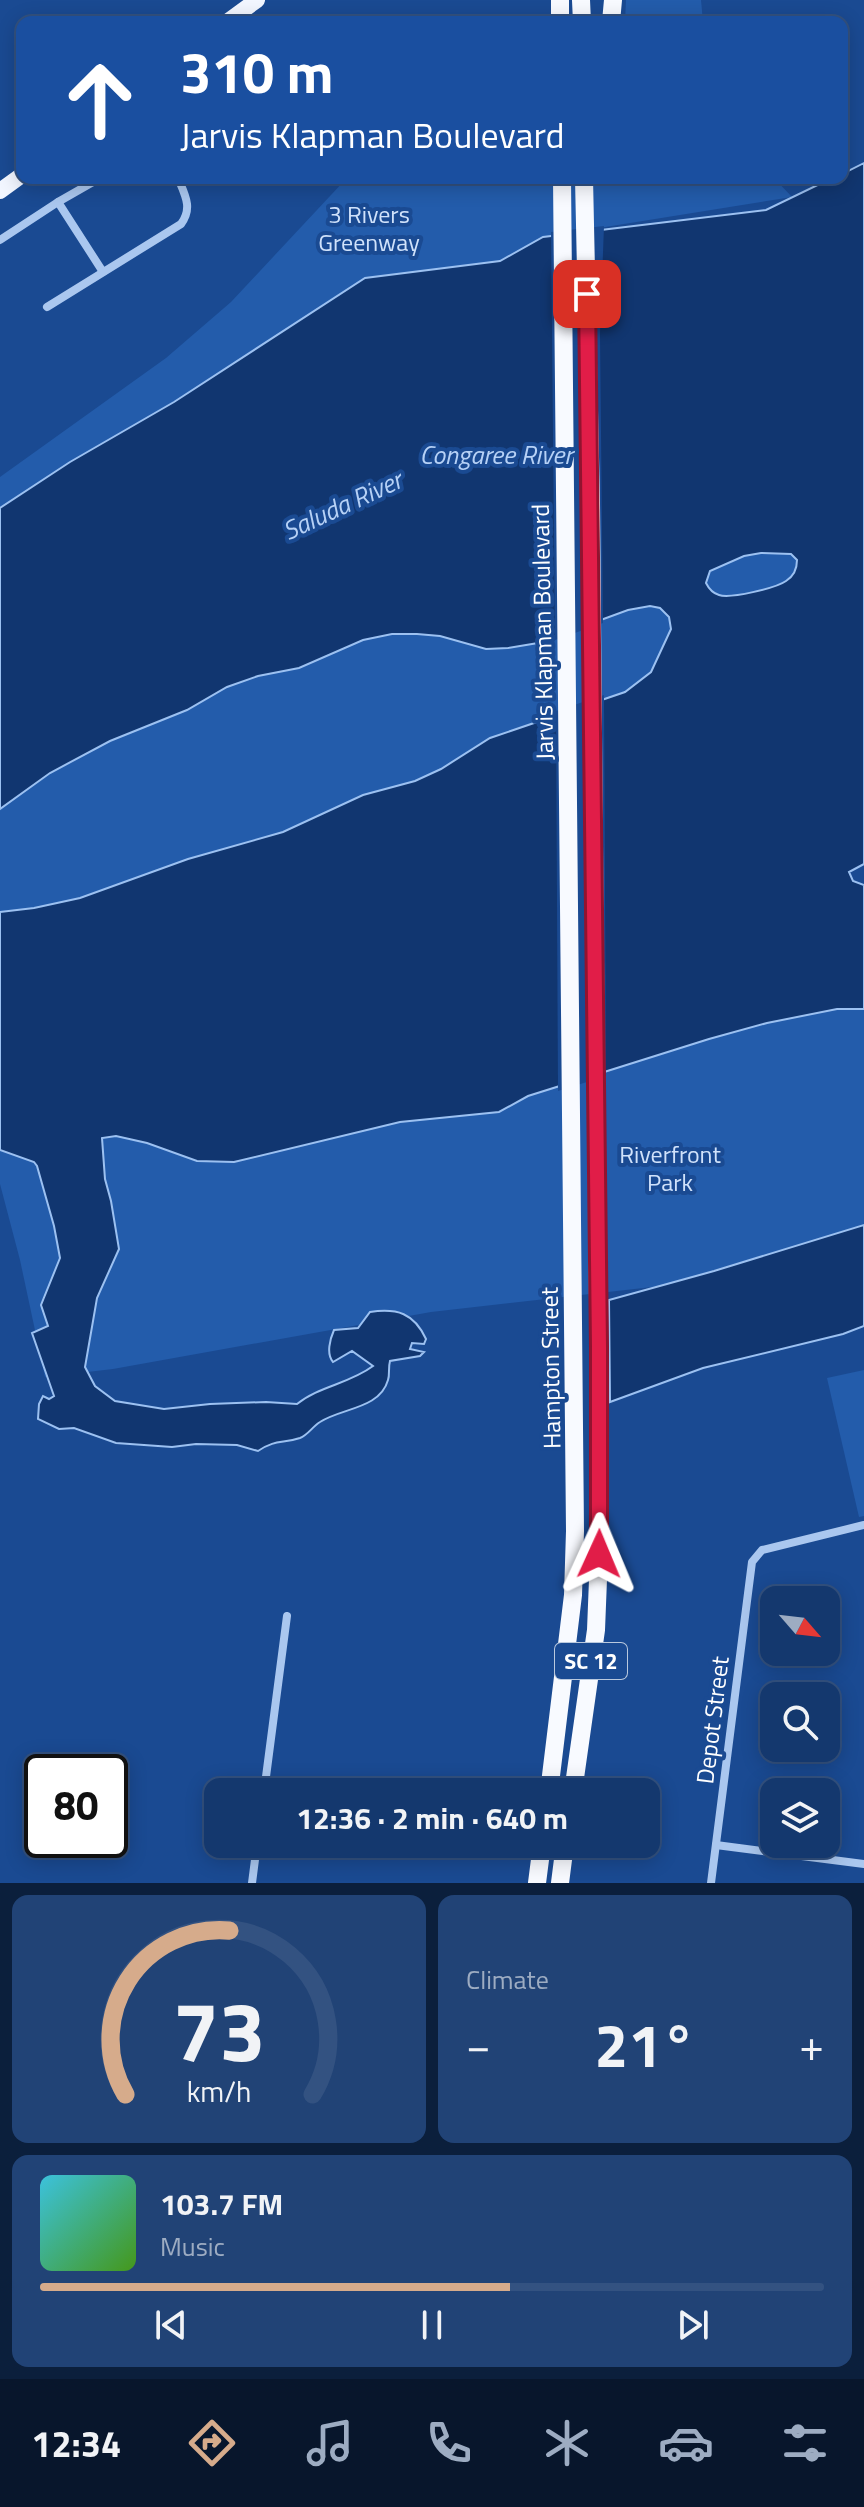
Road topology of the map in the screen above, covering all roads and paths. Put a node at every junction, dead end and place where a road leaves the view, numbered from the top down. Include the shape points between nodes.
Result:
1 (257, 0) edge
2 (235, 16) edge
3 (90, 184) edge
4 (181, 184) edge
5 (562, 184) edge
6 (584, 184) edge
7 (596, 184) edge
8 (58, 202) junction
9 (0, 240) edge
10 (103, 272) junction
11 (587, 294) junction
12 (47, 307) dead end
13 (594, 940) joint
14 (569, 941) joint
15 (864, 1525) edge
16 (287, 1616) dead end
17 (266, 1778) edge
18 (551, 1778) edge
19 (575, 1778) edge
20 (716, 1845) junction
21 (255, 1858) edge
22 (540, 1858) edge
23 (563, 1858) edge
24 (864, 1864) edge
25 (252, 1883) edge
26 (537, 1883) edge
27 (560, 1883) edge
28 (711, 1883) edge

1 - 2 main road
3 - 8 street
4 - 10 street via 188,201 181,224
5 - 14 highway, Jarvis Klapman Boulevard / SC 12
6 - 11 highway, Jarvis Klapman Boulevard / SC 12
7 - 11 highway
8 - 9 street
8 - 10 street
10 - 12 street
11 - 13 highway, Jarvis Klapman Boulevard / SC 12
13 - 19 highway, Hampton Street / SC 12 via 600,1529 596,1630
14 - 18 highway, Hampton Street / SC 12 via 575,1531 573,1595
15 - 20 street, Depot Street via 762,1550 752,1562
16 - 17 street
20 - 24 street
20 - 28 street, Depot Street
21 - 25 street
22 - 26 highway
23 - 27 highway

